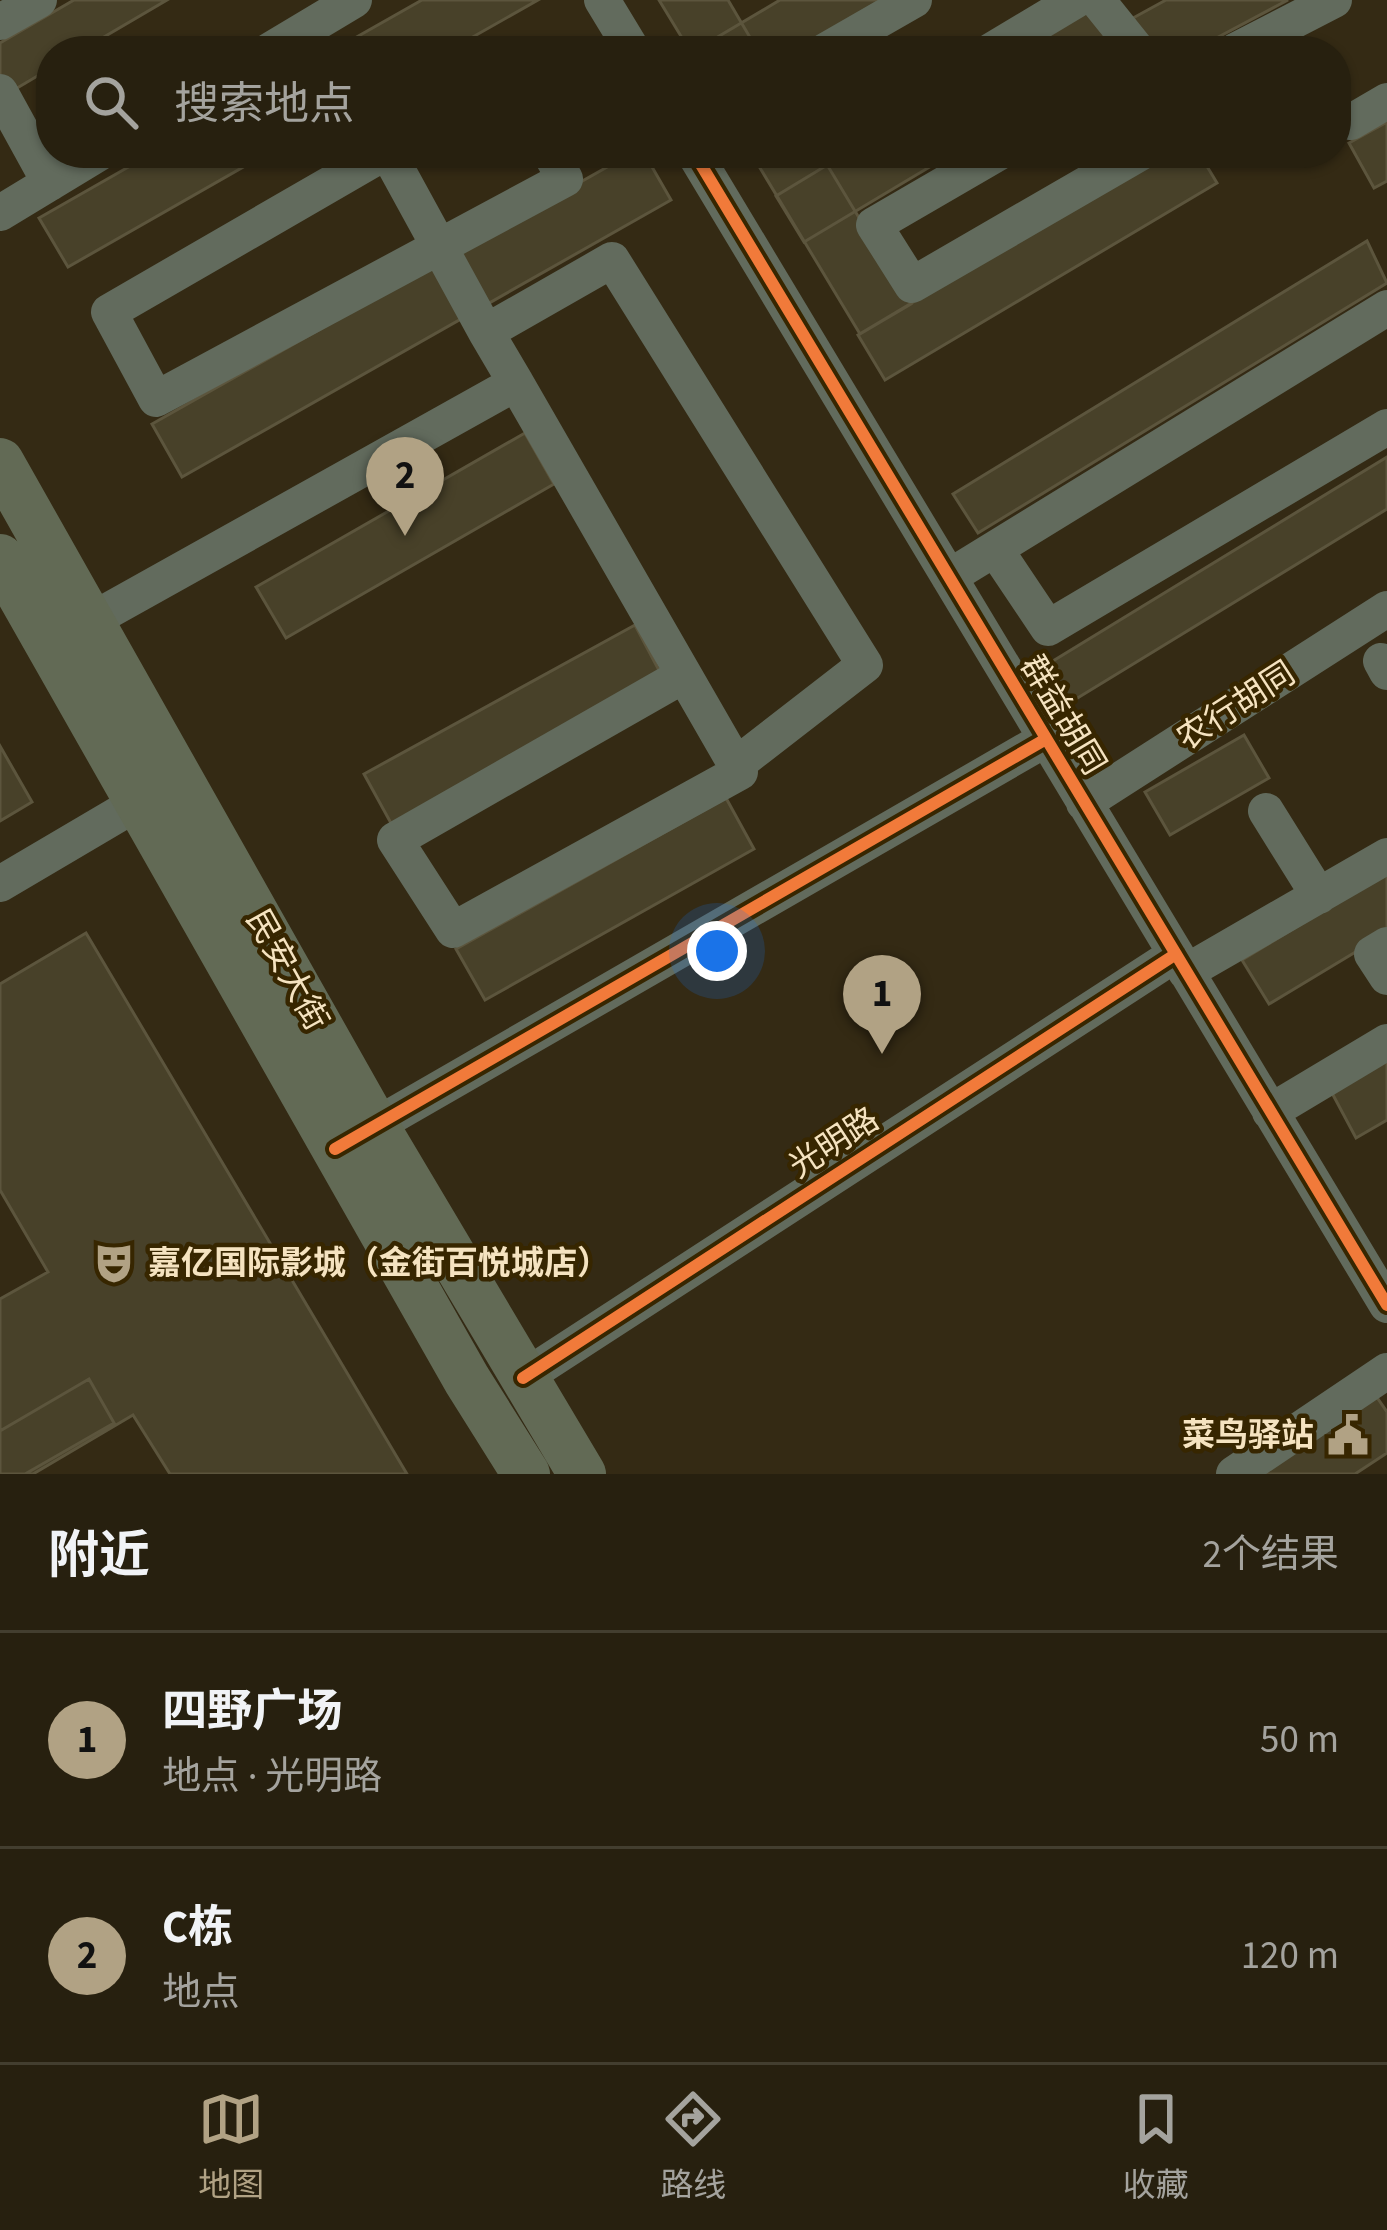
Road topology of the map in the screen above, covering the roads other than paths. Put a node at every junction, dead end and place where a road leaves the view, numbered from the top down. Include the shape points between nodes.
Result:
1 (39, 0) edge
2 (354, 0) edge
3 (914, 0) edge
4 (1076, 0) edge
5 (1097, 0) edge
6 (1334, 0) edge
7 (608, 2) edge
8 (0, 22) edge
9 (326, 36) edge
10 (625, 36) edge
11 (850, 36) edge
12 (1016, 36) edge
13 (1126, 36) edge
14 (1263, 36) edge
15 (0, 92) edge
16 (1387, 101) edge
17 (1351, 122) dead end
18 (36, 157) edge
19 (42, 168) edge
20 (74, 168) edge
21 (360, 168) edge
22 (394, 168) edge
23 (559, 168) edge
24 (703, 168) edge
25 (972, 168) edge
26 (1114, 168) edge
27 (50, 182) junction
28 (0, 213) edge
29 (439, 250) junction
30 (1387, 308) edge
31 (486, 332) junction
32 (516, 383) junction
33 (1387, 428) edge
34 (0, 462) edge
35 (995, 549) junction
36 (0, 558) edge
37 (949, 577) junction
38 (1387, 609) edge
39 (90, 621) junction
40 (684, 675) junction
41 (1046, 740) junction
42 (736, 765) junction
43 (139, 802) junction
44 (1084, 803) junction
45 (1266, 811) dead end
46 (1387, 856) edge
47 (0, 884) edge
48 (1319, 896) junction
49 (1387, 945) edge
50 (1181, 963) junction
51 (1387, 977) edge
52 (1387, 1042) edge
53 (1270, 1112) junction
54 (355, 1137) junction
55 (1374, 1254) edge
56 (1387, 1305) edge
57 (1387, 1371) edge
58 (523, 1378) junction
59 (526, 1474) edge
60 (581, 1474) edge
61 (1234, 1474) edge

1 - 8 street
2 - 9 street
3 - 11 street
4 - 12 street
5 - 13 street
6 - 14 street
7 - 10 street
15 - 18 street
16 - 17 street
19 - 27 street
20 - 27 street
21 - 29 street via 109,312 156,399
22 - 29 street
23 - 29 street via 565,179
24 - 37 street, 群益胡同
25 - 26 street via 874,225 912,285
27 - 28 street
29 - 31 street
30 - 35 street
31 - 32 street
31 - 42 street via 612,260 865,664
32 - 39 street
32 - 40 street
33 - 35 street via 1048,628
34 - 39 main road, 民安大街
35 - 37 street
36 - 43 main road, 民安大街
37 - 41 street, 群益胡同
38 - 44 street, 农行胡同
39 - 54 main road, 民安大街
40 - 42 street
40 - 42 street via 395,840 454,930 740,772
41 - 44 street, 群益胡同
41 - 54 street
43 - 47 street
43 - 54 main road, 民安大街
44 - 50 street, 群益胡同
45 - 48 street
46 - 48 street, 光明路
48 - 50 street, 光明路
49 - 51 street via 1372,954
50 - 53 street, 群益胡同
50 - 58 street, 光明路
52 - 53 street
53 - 55 street, 群益胡同
54 - 58 main road, 民安大街
54 - 59 main road, 民安大街
55 - 56 street, 群益胡同
57 - 61 street
58 - 60 main road, 民安大街

